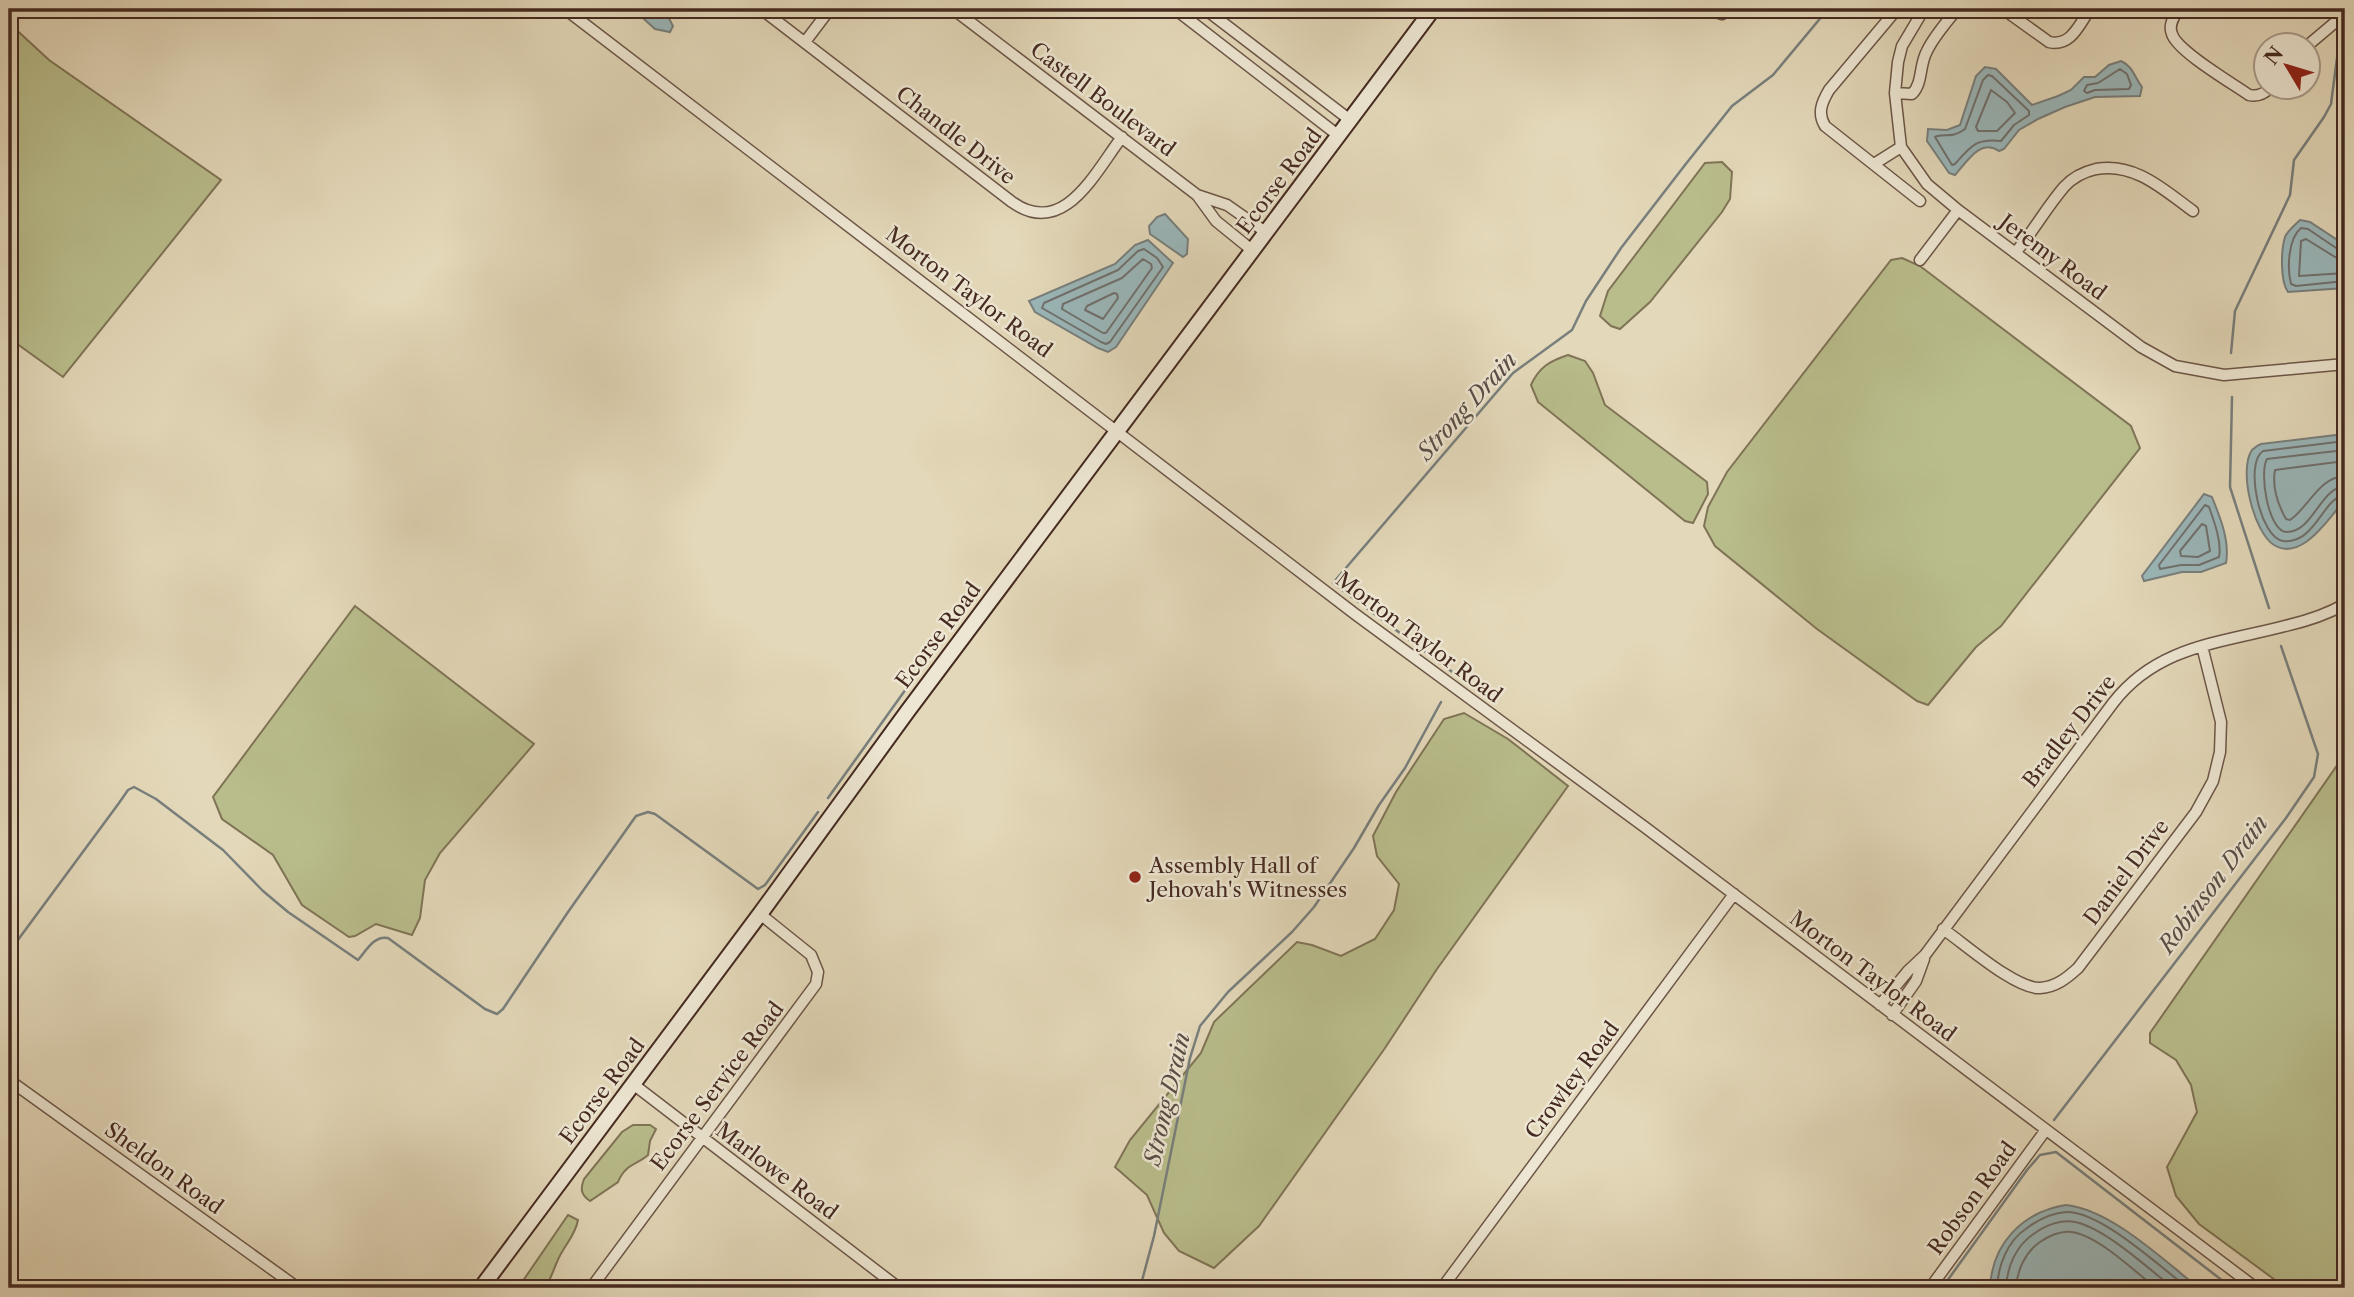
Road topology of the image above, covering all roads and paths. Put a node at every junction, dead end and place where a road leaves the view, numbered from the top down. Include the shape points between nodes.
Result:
1 (565, 9) edge
2 (761, 9) edge
3 (830, 9) edge
4 (953, 9) edge
5 (1175, 9) edge
6 (1205, 9) edge
7 (1707, 9) edge
8 (1731, 9) edge
9 (1897, 9) edge
10 (1924, 9) edge
11 (1958, 9) edge
12 (2003, 9) edge
13 (2090, 9) edge
14 (2179, 9) edge
15 (1429, 10) edge
16 (2345, 14) edge
17 (2322, 33) edge
18 (805, 42) junction
19 (1895, 93) junction
20 (2252, 95) edge
21 (1350, 120) junction
22 (1339, 135) junction
23 (1122, 137) junction
24 (1901, 147) junction
25 (1874, 164) junction
26 (1197, 195) junction
27 (1920, 201) dead end
28 (1958, 210) junction
29 (2193, 211) dead end
30 (1267, 233) junction
31 (1253, 251) junction
32 (2015, 253) junction
33 (1920, 260) dead end
34 (2345, 364) edge
35 (1118, 430) junction
36 (2345, 604) edge
37 (2202, 646) junction
38 (1734, 894) junction
39 (760, 914) junction
40 (1943, 929) junction
41 (1925, 955) junction
42 (1880, 1005) junction
43 (1892, 1014) junction
44 (9, 1080) edge
45 (634, 1084) junction
46 (2045, 1131) junction
47 (703, 1138) junction
48 (298, 1288) edge
49 (481, 1288) edge
50 (591, 1288) edge
51 (899, 1288) edge
52 (1442, 1288) edge
53 (1930, 1288) edge
54 (2256, 1288) edge

1 - 35 street, Morton Taylor Road
2 - 18 street, Chandle Drive
3 - 18 street
4 - 23 street, Castell Boulevard
5 - 22 street
6 - 21 street
7 - 8 street via 1717,14
9 - 25 street via 1829,90 1821,110 1825,126
10 - 19 street, Jeremy Road via 1902,46
11 - 19 street via 1927,50 1917,89 1912,94
12 - 13 street via 2057,44 2070,38
14 - 20 street via 2170,27 2172,36 2184,50
15 - 21 main road, Ecorse Road
16 - 17 street
18 - 23 street, Chandle Drive via 1029,211 1050,212 1069,204
19 - 24 street, Jeremy Road
21 - 22 main road, Ecorse Road
22 - 30 main road, Ecorse Road
23 - 26 street, Castell Boulevard
24 - 25 street
24 - 28 street, Jeremy Road via 1927,184
25 - 27 street
26 - 30 street, Castell Boulevard via 1227,205
26 - 31 street, Castell Boulevard via 1216,221
28 - 32 street, Jeremy Road
28 - 33 street
29 - 32 street via 2132,171 2106,168 2087,172 2064,187
30 - 31 main road, Ecorse Road
31 - 35 main road, Ecorse Road
32 - 34 street, Jeremy Road via 2175,366 2224,375
35 - 38 street, Morton Taylor Road via 1355,614
35 - 39 main road, Ecorse Road
36 - 37 street, Bradley Drive via 2308,620
37 - 40 street, Bradley Drive via 2161,661 2124,688
37 - 40 street, Daniel Drive via 2221,722 2213,781 2196,812 2078,968 2058,984 2030,987
38 - 42 street, Morton Taylor Road
38 - 52 street, Crowley Road
39 - 45 main road, Ecorse Road
39 - 47 street, Ecorse Service Road via 811,955 818,979
40 - 41 street, Bradley Drive
41 - 42 street, Bradley Drive
41 - 43 street, Bradley Drive via 1916,981
42 - 43 street, Morton Taylor Road
43 - 46 street, Morton Taylor Road
44 - 48 street, Sheldon Road
45 - 47 street, Marlowe Road
45 - 49 main road, Ecorse Road
46 - 53 street, Robson Road
46 - 54 street, Morton Taylor Road
47 - 50 street, Ecorse Service Road
47 - 51 street, Marlowe Road

